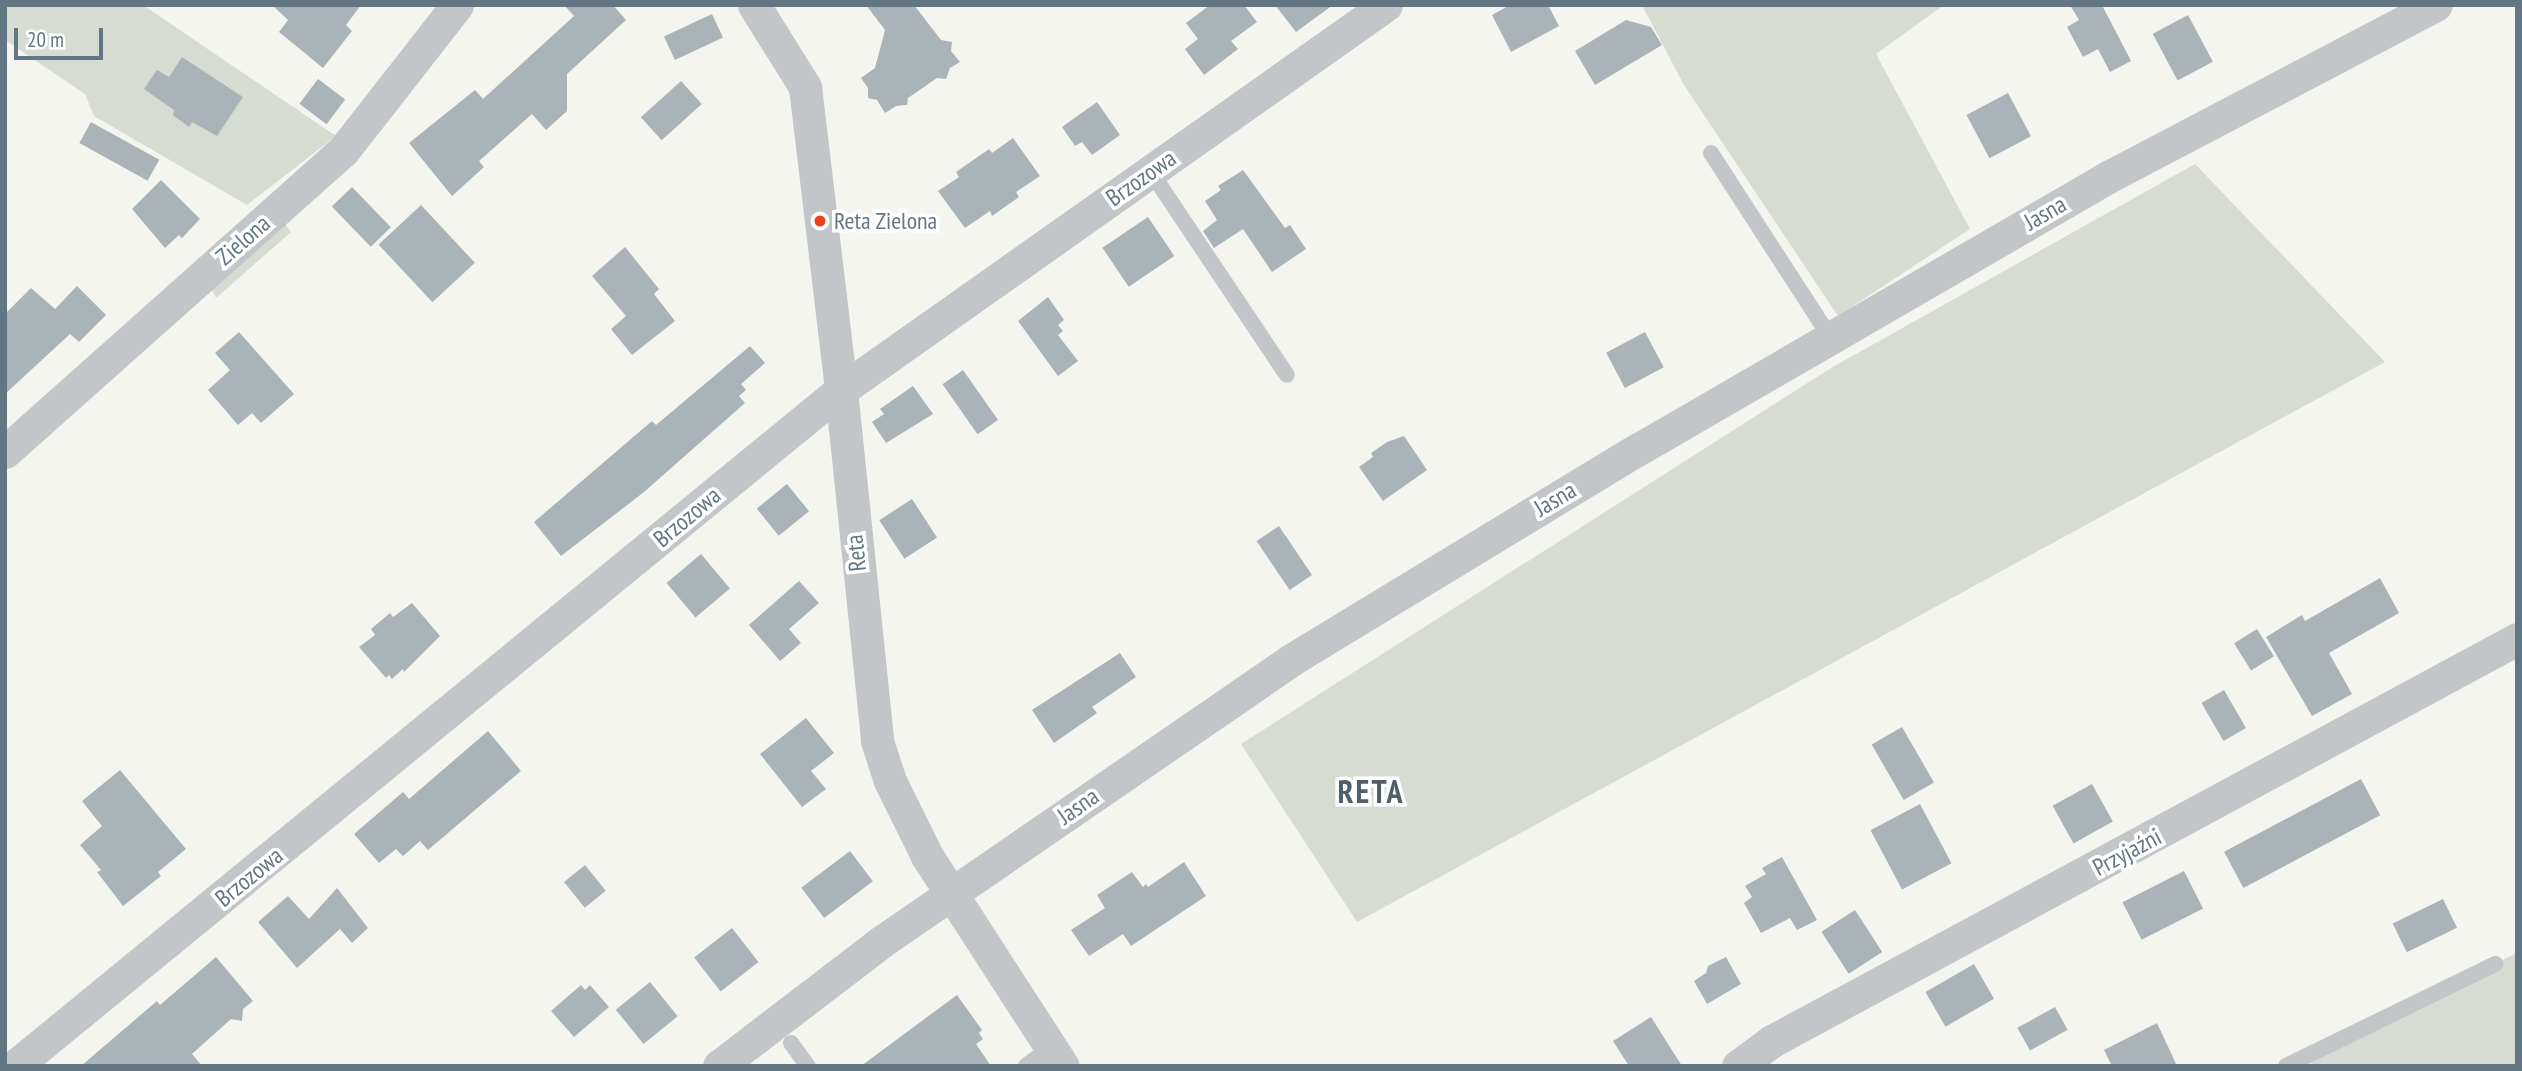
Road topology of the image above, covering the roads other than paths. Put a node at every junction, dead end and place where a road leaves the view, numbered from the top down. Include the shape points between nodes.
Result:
1 (457, 5) edge
2 (754, 5) edge
3 (1386, 5) edge
4 (2436, 5) edge
5 (1712, 153) dead end
6 (1151, 172) junction
7 (1830, 337) junction
8 (1287, 375) dead end
9 (841, 390) junction
10 (5, 452) edge
11 (2517, 639) edge
12 (951, 893) junction
13 (2495, 964) dead end
14 (791, 1042) dead end
15 (1046, 1060) edge
16 (15, 1066) edge
17 (719, 1066) edge
18 (808, 1066) edge
19 (1738, 1066) edge
20 (2286, 1066) edge

1 - 10 street, Zielona via 343,151
2 - 9 street, Reta via 805,87
3 - 6 street, Brzozowa
4 - 7 street, Jasna via 2110,176
5 - 7 lane
6 - 8 lane
6 - 9 street, Brzozowa
7 - 12 street, Jasna via 1290,660
9 - 12 street, Reta via 877,741 910,825
9 - 16 street, Brzozowa
11 - 19 street, Przyjaźni via 1772,1041
12 - 15 street, Reta via 975,926
12 - 17 street, Jasna
13 - 20 lane
14 - 18 lane

